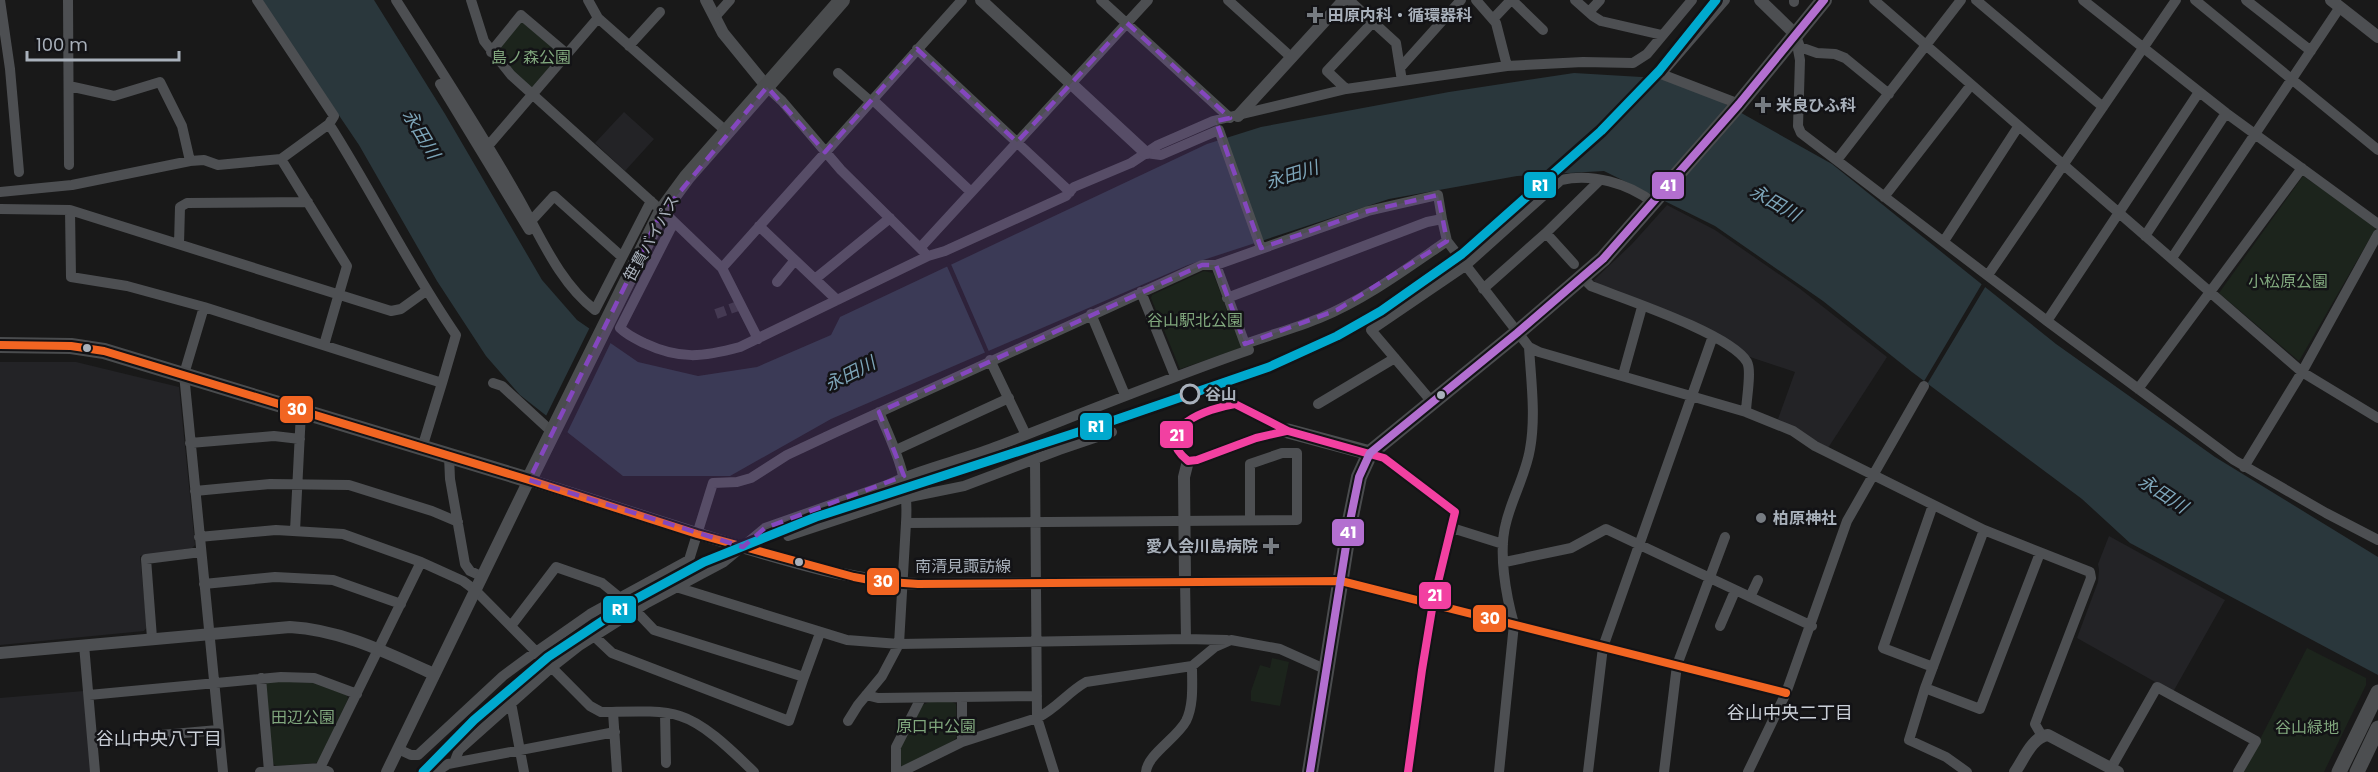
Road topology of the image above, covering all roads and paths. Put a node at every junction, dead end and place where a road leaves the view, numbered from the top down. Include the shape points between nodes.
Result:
1 (0, 0) edge
2 (68, 0) edge
3 (257, 0) edge
4 (387, 0) edge
5 (396, 0) edge
6 (471, 0) edge
7 (588, 0) edge
8 (706, 0) edge
9 (730, 0) edge
10 (842, 0) edge
11 (962, 0) edge
12 (981, 0) edge
13 (1101, 0) edge
14 (1149, 0) edge
15 (1228, 0) edge
16 (1344, 0) edge
17 (1349, 0) edge
18 (1461, 0) edge
19 (1476, 0) edge
20 (1511, 0) edge
21 (1575, 0) edge
22 (1600, 0) edge
23 (1692, 0) edge
24 (1725, 0) edge
25 (1760, 0) edge
26 (1824, 0) edge
27 (1874, 0) edge
28 (1961, 0) edge
29 (1976, 0) edge
30 (2083, 0) edge
31 (2176, 0) edge
32 (2195, 0) edge
33 (2246, 0) edge
34 (2335, 3) edge
35 (660, 12) dead end
36 (1589, 12) junction
37 (598, 18) junction
38 (715, 18) junction
39 (1494, 18) junction
40 (1373, 22) junction
41 (1127, 23) junction
42 (1543, 30) dead end
43 (1794, 34) junction
44 (1662, 35) junction
45 (2378, 38) edge
46 (629, 46) junction
47 (1927, 46) junction
48 (2143, 47) junction
49 (917, 49) junction
50 (2311, 51) junction
51 (4, 52) edge
52 (491, 52) junction
53 (567, 54) junction
54 (1292, 58) junction
55 (1507, 66) junction
56 (1400, 68) junction
57 (838, 73) dead end
58 (2290, 79) junction
59 (1402, 81) junction
60 (1072, 82) junction
61 (1971, 85) junction
62 (69, 86) junction
63 (767, 87) junction
64 (1346, 89) junction
65 (2199, 92) junction
66 (1889, 94) junction
67 (531, 95) junction
68 (871, 100) junction
69 (1737, 106) junction
70 (2103, 107) junction
71 (2226, 113) junction
72 (1234, 117) junction
73 (329, 124) junction
74 (2019, 127) junction
75 (726, 132) junction
76 (2253, 133) junction
77 (1017, 142) junction
78 (488, 146) junction
79 (2378, 150) edge
80 (825, 152) junction
81 (1146, 153) junction
82 (281, 159) junction
83 (1837, 160) junction
84 (190, 161) junction
85 (69, 165) dead end
86 (2064, 166) junction
87 (2302, 168) junction
88 (19, 172) dead end
89 (1600, 180) junction
90 (0, 192) edge
91 (971, 192) junction
92 (1070, 192) junction
93 (1884, 197) junction
94 (1655, 201) junction
95 (308, 202) junction
96 (0, 209) edge
97 (70, 210) junction
98 (662, 211) junction
99 (2118, 213) junction
100 (890, 218) junction
101 (1442, 219) junction
102 (531, 221) junction
103 (2378, 224) edge
104 (759, 226) junction
105 (1546, 233) junction
106 (2378, 234) edge
107 (2145, 237) junction
108 (1447, 241) junction
109 (1944, 241) junction
110 (179, 244) junction
111 (920, 248) junction
112 (1261, 248) junction
113 (621, 256) junction
114 (928, 256) junction
115 (2172, 258) junction
116 (795, 260) junction
117 (1216, 265) junction
118 (1465, 266) junction
119 (722, 268) junction
120 (1578, 270) junction
121 (1988, 275) junction
122 (815, 279) junction
123 (777, 282) dead end
124 (1483, 289) junction
125 (426, 291) junction
126 (1141, 291) junction
127 (2210, 292) junction
128 (338, 294) junction
129 (1227, 298) junction
130 (837, 300) junction
131 (204, 307) junction
132 (1642, 307) junction
133 (1091, 314) junction
134 (2047, 321) junction
135 (605, 325) junction
136 (1517, 333) junction
137 (1713, 336) junction
138 (758, 339) junction
139 (1245, 344) junction
140 (0, 345) edge
141 (324, 345) junction
142 (1529, 347) junction
143 (1395, 358) junction
144 (990, 360) junction
145 (2302, 372) junction
146 (184, 375) junction
147 (1623, 375) junction
148 (1175, 376) junction
149 (442, 382) junction
150 (493, 383) dead end
151 (1924, 386) dead end
152 (2138, 389) junction
153 (1125, 395) junction
154 (1692, 396) junction
155 (1009, 398) junction
156 (1432, 402) junction
157 (1318, 404) dead end
158 (301, 412) junction
159 (879, 412) junction
160 (1746, 412) junction
161 (2376, 413) edge
162 (1258, 415) junction
163 (1288, 430) junction
164 (552, 432) junction
165 (1112, 432) dead end
166 (1026, 435) junction
167 (1256, 438) junction
168 (300, 439) junction
169 (190, 443) junction
170 (422, 448) junction
171 (896, 450) junction
172 (1370, 453) junction
173 (449, 456) junction
174 (1035, 460) junction
175 (1188, 461) junction
176 (2244, 467) junction
177 (1872, 475) junction
178 (904, 476) junction
179 (529, 480) junction
180 (297, 484) junction
181 (195, 491) junction
182 (908, 496) junction
183 (1932, 506) junction
184 (1250, 520) junction
185 (1185, 521) junction
186 (458, 522) junction
187 (1036, 522) junction
188 (906, 523) junction
189 (1452, 528) junction
190 (1984, 530) junction
191 (295, 531) junction
192 (697, 534) junction
193 (788, 536) dead end
194 (200, 537) junction
195 (1725, 537) dead end
196 (2378, 539) edge
197 (1503, 544) junction
198 (1639, 545) junction
199 (743, 547) junction
200 (201, 552) junction
201 (2040, 553) junction
202 (421, 562) junction
203 (1505, 562) junction
204 (481, 576) junction
205 (1710, 579) junction
206 (1185, 580) junction
207 (1758, 580) dead end
208 (1341, 581) junction
209 (1036, 582) junction
210 (904, 583) junction
211 (204, 584) junction
212 (676, 587) junction
213 (475, 590) junction
214 (1735, 591) junction
215 (1750, 597) junction
216 (619, 598) junction
217 (1433, 603) junction
218 (400, 604) junction
219 (635, 610) junction
220 (1514, 624) junction
221 (511, 626) junction
222 (1720, 626) dead end
223 (1812, 626) junction
224 (209, 633) junction
225 (820, 633) junction
226 (594, 636) junction
227 (152, 639) junction
228 (1186, 639) junction
229 (1231, 640) junction
230 (1036, 642) junction
231 (899, 644) junction
232 (84, 645) junction
233 (1603, 646) junction
234 (379, 649) junction
235 (0, 653) edge
236 (537, 653) junction
237 (1677, 665) junction
238 (1192, 666) junction
239 (1933, 667) junction
240 (550, 668) junction
241 (1327, 670) junction
242 (434, 674) junction
243 (804, 677) junction
244 (261, 678) junction
245 (214, 683) junction
246 (1925, 688) junction
247 (2378, 692) edge
248 (1786, 693) junction
249 (357, 694) junction
250 (88, 695) junction
251 (866, 695) junction
252 (1037, 696) junction
253 (962, 697) junction
254 (921, 698) junction
255 (511, 703) junction
256 (613, 712) junction
257 (665, 713) junction
258 (1037, 718) junction
259 (848, 721) dead end
260 (2378, 728) edge
261 (218, 730) junction
262 (615, 732) junction
263 (2042, 736) junction
264 (93, 741) junction
265 (962, 742) junction
266 (398, 749) junction
267 (520, 750) junction
268 (468, 760) junction
269 (454, 763) junction
270 (666, 764) dead end
271 (2115, 770) edge
272 (323, 771) edge
273 (95, 772) edge
274 (223, 772) edge
275 (265, 772) edge
276 (387, 772) edge
277 (436, 772) edge
278 (470, 772) edge
279 (524, 772) edge
280 (616, 772) edge
281 (754, 772) edge
282 (896, 772) edge
283 (901, 772) edge
284 (1054, 772) edge
285 (1146, 772) edge
286 (1310, 772) edge
287 (1408, 772) edge
288 (1498, 772) edge
289 (1588, 772) edge
290 (1664, 772) edge
291 (1748, 772) edge
292 (1967, 772) edge
293 (2015, 772) edge
294 (2238, 772) edge
295 (2339, 772) edge
296 (2356, 772) edge

1 - 51 street
2 - 62 street
3 - 73 street via 334,116
4 - 135 street via 559,281
5 - 78 street
6 - 52 street
7 - 37 street
8 - 38 street
9 - 38 street
10 - 63 main road, 笹貫バイパス
11 - 49 street
12 - 60 street
13 - 41 street
14 - 41 street
15 - 54 street
16 - 54 street
17 - 40 street
18 - 56 street
19 - 39 street
20 - 39 street
20 - 42 street
21 - 36 street
22 - 36 street
23 - 44 street
24 - 69 street via 1660,74
25 - 43 street
26 - 43 main road
27 - 47 street
28 - 47 street
29 - 70 street
30 - 48 street
31 - 48 street
32 - 58 street
33 - 50 street
34 - 45 street
34 - 50 street
35 - 46 street
36 - 44 street via 1609,24
37 - 46 street
37 - 53 street
38 - 63 street
39 - 55 street
40 - 56 street via 1396,43
40 - 64 street via 1327,71
41 - 60 street
41 - 72 street
43 - 66 street via 1800,47 1845,58
43 - 69 main road
43 - 83 street via 1800,60 1798,126 1801,133
44 - 55 street via 1647,54 1633,63
46 - 75 street
47 - 61 street
47 - 66 street
48 - 65 street
48 - 70 street
49 - 68 street
49 - 77 street
50 - 58 street
51 - 88 street
52 - 53 street via 521,15
52 - 67 street
53 - 67 street
54 - 72 street
55 - 59 street
56 - 59 street
57 - 68 street
58 - 76 street
58 - 79 street
59 - 64 street
60 - 77 street
60 - 81 street
61 - 74 street
61 - 93 street
62 - 84 street via 114,96 160,82 182,126
62 - 85 street
63 - 75 main road, 笹貫バイパス
63 - 80 street
64 - 72 street
65 - 71 street
65 - 99 street
66 - 83 street
67 - 78 street
67 - 98 street
68 - 80 street
68 - 91 street
69 - 94 main road
70 - 86 street
71 - 76 street
71 - 107 street
72 - 81 street via 1204,125
73 - 82 street
73 - 125 street via 366,181
74 - 86 street
74 - 109 street
75 - 98 main road, 笹貫バイパス
76 - 87 street
76 - 115 street
77 - 91 street
77 - 92 street
78 - 102 street
80 - 100 street
80 - 104 street
81 - 92 street
81 - 112 street via 1161,155 1219,130
82 - 84 street via 218,165
82 - 95 street
83 - 93 street
84 - 90 street via 72,185
86 - 99 street
86 - 121 street
87 - 103 street
87 - 127 street
89 - 94 street via 1621,184
89 - 105 street
89 - 118 street via 1560,180
91 - 111 street
92 - 114 street
93 - 109 street
94 - 120 main road via 1618,243
95 - 110 street via 187,203 180,207
95 - 128 street via 347,266
96 - 97 street
97 - 110 street
97 - 131 street via 71,277 127,286
98 - 113 street
98 - 119 street
98 - 135 main road, 笹貫バイパス
98 - 138 street via 620,328 661,350 686,356 720,352
99 - 107 street
99 - 134 street
100 - 111 street
100 - 122 street
101 - 108 street
101 - 112 street via 1438,195 1368,211
101 - 129 street
102 - 113 street via 554,196
102 - 113 street via 566,279 595,310
104 - 116 street
104 - 119 street
105 - 120 street
105 - 124 street
106 - 145 street
107 - 115 street
108 - 118 street
108 - 139 street via 1379,287 1320,319
109 - 121 street
110 - 128 street
111 - 114 street
112 - 117 street
114 - 130 street
115 - 127 street
116 - 122 street
116 - 123 street
117 - 126 street via 1202,265
117 - 129 street
118 - 124 street
118 - 143 street via 1371,330
119 - 138 street
120 - 132 street via 1591,286
120 - 136 main road
121 - 134 street
122 - 130 street
124 - 136 street
125 - 128 street via 401,309 391,311
125 - 149 street via 456,335
126 - 133 street
126 - 148 street
127 - 145 street
127 - 152 street
128 - 141 street
129 - 139 street
130 - 138 street
131 - 141 street
131 - 146 street
132 - 137 street
132 - 147 street
133 - 144 street
133 - 153 street
134 - 152 street
135 - 164 main road, 笹貫バイパス
136 - 142 street
136 - 156 main road
137 - 154 street
137 - 160 street via 1747,362
139 - 148 street via 1249,350
140 - 146 main road via 71,346 104,351
141 - 149 street
142 - 147 street
142 - 197 street via 1530,451
143 - 156 street
143 - 157 street
144 - 155 street
144 - 159 street
145 - 161 street
145 - 176 street
146 - 158 main road
146 - 169 street
147 - 154 street
148 - 153 street
149 - 170 street
150 - 164 street via 502,386
151 - 177 street
152 - 176 street
153 - 166 street
154 - 160 street
154 - 198 street
155 - 166 street
155 - 171 street
156 - 172 main road
158 - 168 street
158 - 170 main road
159 - 171 street
159 - 192 street via 787,455 751,478 713,483
160 - 177 street via 1793,431
162 - 163 street
162 - 167 street
162 - 175 street via 1235,404 1188,420 1179,427 1175,442
163 - 167 street
163 - 172 main road
164 - 179 main road, 笹貫バイパス
165 - 174 street
166 - 178 street
167 - 175 street
168 - 169 street via 274,436
168 - 180 street
169 - 181 street
170 - 173 main road
171 - 178 street
172 - 189 street via 1384,458 1455,512
172 - 208 main road via 1359,477
173 - 179 main road
173 - 186 street
174 - 182 street via 963,486
174 - 187 street
175 - 185 street via 1184,477
176 - 196 street
177 - 183 street
177 - 223 street via 1841,536
178 - 182 street
178 - 199 street via 765,528
179 - 192 street, 南清見諏訪線
179 - 204 street
180 - 181 street
180 - 186 street via 349,485
180 - 191 street
181 - 194 street
182 - 188 street
182 - 193 street
183 - 190 street
183 - 239 street via 1883,648
184 - 184 street via 1297,520 1297,453 1282,453 1250,464
184 - 185 street
185 - 187 street
185 - 206 street
186 - 204 street via 467,568
187 - 188 street
187 - 209 street
188 - 210 street
189 - 197 street
189 - 217 street
190 - 201 street
190 - 239 street
191 - 194 street
191 - 202 street via 343,534
192 - 199 street, 南清見諏訪線
192 - 216 street via 689,560
194 - 200 street
195 - 205 street
197 - 203 street
198 - 203 street via 1606,529 1571,548
198 - 205 street
198 - 233 street
199 - 210 street, 南清見諏訪線 via 831,572
199 - 212 street via 724,562
200 - 211 street
200 - 227 street via 146,559
201 - 246 street via 1980,709
201 - 263 street via 2092,575 2035,724
202 - 213 street
202 - 218 street
203 - 220 street
204 - 213 street
205 - 214 street
205 - 237 street
206 - 208 street, 南清見諏訪線
206 - 209 street, 南清見諏訪線
206 - 228 street
207 - 215 street
208 - 217 street
208 - 241 main road
209 - 210 street, 南清見諏訪線
209 - 230 street
210 - 231 street
211 - 218 street via 275,577 333,580
211 - 224 street
212 - 219 street
212 - 225 street
213 - 221 street
213 - 242 street
214 - 215 street
214 - 222 street
215 - 223 street
216 - 219 street
216 - 221 street via 602,583 556,567
216 - 236 street
217 - 220 street
217 - 287 street
218 - 234 street
219 - 226 street
219 - 243 street via 654,630
220 - 233 street
220 - 288 street
221 - 236 street
223 - 248 street
224 - 227 street
224 - 234 street via 278,627 315,629
224 - 245 street
225 - 231 street via 847,640
225 - 243 street
226 - 240 street
226 - 243 street via 612,653 789,721
227 - 232 street
228 - 229 street
228 - 230 street
229 - 238 street via 1215,647
229 - 241 street via 1280,649
230 - 231 street
230 - 252 street
231 - 251 street via 882,676
232 - 235 street
232 - 250 street
233 - 237 street
233 - 289 street
234 - 242 street
234 - 249 street
236 - 240 street
236 - 266 street via 503,676 418,755
237 - 248 street
237 - 290 street
238 - 258 street via 1086,682 1049,713
238 - 285 street via 1189,714 1177,734 1148,763
239 - 246 street
240 - 255 street
240 - 256 street via 590,706 601,712
241 - 286 main road
242 - 266 street
244 - 245 street
244 - 249 street via 314,678
244 - 275 street
245 - 250 street
245 - 261 street
246 - 292 street via 1909,740
247 - 295 main road
248 - 291 street
249 - 272 street
250 - 264 street
251 - 254 street
251 - 259 street
252 - 253 street
252 - 258 street
253 - 254 street
253 - 265 street
254 - 282 street via 896,747
255 - 267 street
255 - 269 street via 459,750
256 - 257 street
256 - 262 street
257 - 270 street
257 - 281 street via 692,721
258 - 265 street
258 - 284 street
260 - 296 main road
261 - 264 street
261 - 274 street
262 - 267 street
262 - 280 street
263 - 271 street via 2052,735
263 - 293 street
264 - 273 street
265 - 283 street
266 - 276 street
267 - 268 street
267 - 279 street
268 - 269 street
268 - 278 street
269 - 277 street
271 - 294 street via 2157,687 2256,741
272 - 275 street

